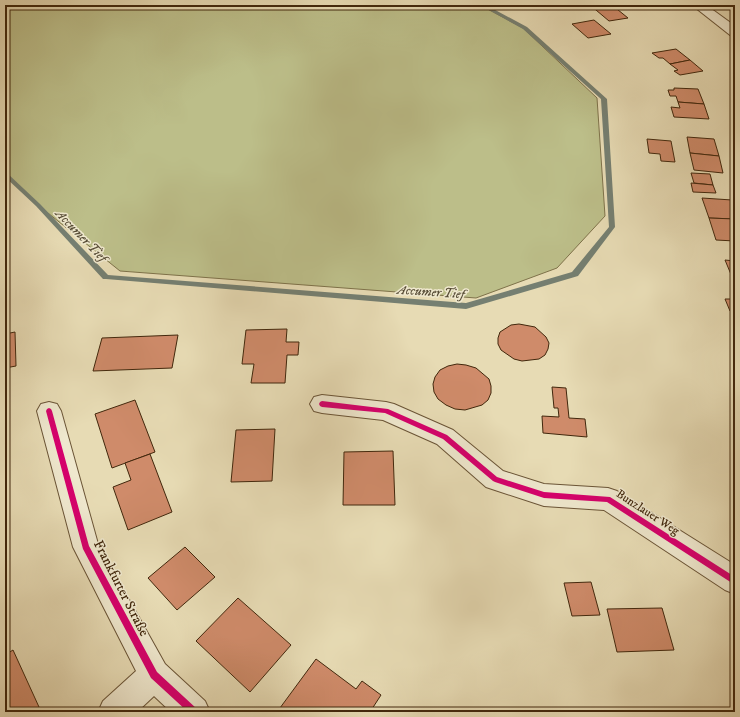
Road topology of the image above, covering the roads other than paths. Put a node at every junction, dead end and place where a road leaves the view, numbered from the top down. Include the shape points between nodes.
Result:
1 (698, 5) edge
2 (735, 32) edge
3 (322, 404) dead end
4 (49, 411) dead end
5 (735, 581) edge
6 (154, 675) junction
7 (114, 712) edge
8 (194, 712) edge

1 - 2 street
3 - 5 street, Bunzlauer Weg via 386,411 423,427 445,437 495,479 544,495 608,499
4 - 6 street, Frankfurter Straße via 86,547
6 - 7 street
6 - 8 street, Frankfurter Straße

